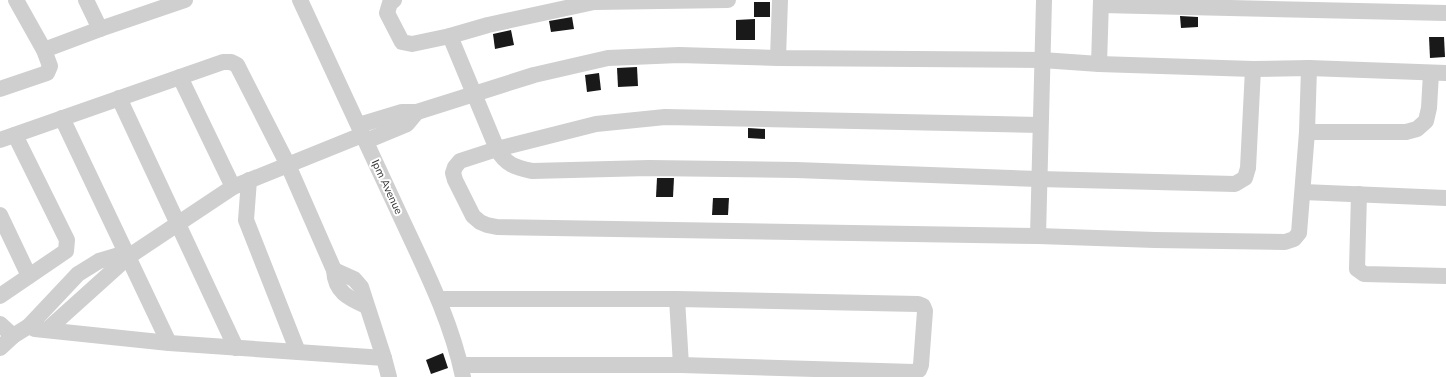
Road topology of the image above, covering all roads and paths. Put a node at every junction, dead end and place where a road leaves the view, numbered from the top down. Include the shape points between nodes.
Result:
1 (16, 0) edge
2 (86, 0) edge
3 (185, 0) edge
4 (300, 0) edge
5 (394, 0) edge
6 (728, 0) edge
7 (780, 0) edge
8 (1044, 0) edge
9 (1101, 3) edge
10 (160, 4) edge
11 (1446, 13) edge
12 (100, 29) junction
13 (450, 36) junction
14 (44, 50) junction
15 (778, 58) junction
16 (1042, 60) junction
17 (1099, 64) junction
18 (1253, 68) junction
19 (1309, 68) junction
20 (1439, 73) edge
21 (180, 77) junction
22 (0, 89) edge
23 (474, 94) junction
24 (119, 98) junction
25 (62, 118) junction
26 (1040, 125) junction
27 (1307, 132) junction
28 (362, 134) junction
29 (15, 135) junction
30 (0, 140) edge
31 (497, 149) junction
32 (288, 165) junction
33 (1039, 179) junction
34 (249, 180) junction
35 (233, 187) junction
36 (1303, 192) junction
37 (1359, 194) junction
38 (1446, 198) edge
39 (0, 215) edge
40 (178, 224) junction
41 (1038, 236) junction
42 (127, 255) junction
43 (30, 276) junction
44 (1446, 276) edge
45 (0, 296) edge
46 (439, 299) junction
47 (677, 299) junction
48 (0, 324) edge
49 (28, 326) junction
50 (47, 330) junction
51 (13, 336) junction
52 (169, 343) junction
53 (0, 348) edge
54 (236, 348) junction
55 (298, 352) junction
56 (384, 358) junction
57 (681, 365) junction
58 (462, 371) edge
59 (539, 371) edge
60 (389, 377) edge

1 - 14 street
2 - 12 street
3 - 10 street
4 - 28 street, Ipm Avenue
5 - 13 street via 387,13 402,42 412,44
6 - 13 street via 594,2
7 - 15 street
8 - 16 street
9 - 11 street
9 - 17 street
10 - 12 street
12 - 14 street
13 - 23 street
14 - 22 street via 50,66 47,73
15 - 16 street
15 - 23 street via 608,58 534,75
16 - 17 street
16 - 26 street
17 - 18 street
18 - 19 street
18 - 33 street via 1248,168 1245,178 1235,184
19 - 20 street
19 - 27 street
20 - 27 street via 1426,121 1417,129 1406,132
21 - 24 street
21 - 32 street via 223,62 237,65
21 - 35 street
23 - 28 street via 417,112 407,124
23 - 31 street
24 - 25 street
24 - 40 street
25 - 29 street
25 - 42 street
26 - 31 street via 665,117 596,124
26 - 33 street
27 - 36 street
28 - 32 street
28 - 46 street, Ipm Avenue
29 - 30 street
29 - 43 street via 67,240 66,252
31 - 33 street via 510,164 532,171 649,168 796,170
31 - 41 street via 460,161 453,173 473,216 480,222 497,227
32 - 34 street
32 - 56 street via 334,270 354,279 364,295
33 - 41 street
34 - 35 street
34 - 55 street via 246,220
35 - 40 street
36 - 37 street
36 - 41 street via 1299,233 1294,239 1286,242
37 - 38 street
37 - 44 street via 1357,269 1364,274
39 - 43 street
40 - 42 street
40 - 54 street
42 - 49 street via 99,261 78,274
42 - 50 street
42 - 52 street
43 - 45 street
46 - 47 street
46 - 58 street, Ipm Avenue
47 - 57 street
47 - 57 street via 918,304 925,310 921,364 914,372
48 - 51 street
49 - 50 street
49 - 51 street
50 - 52 street
51 - 53 street
52 - 54 street
54 - 55 street
55 - 56 street
56 - 60 street
57 - 59 street
58 - 59 street

